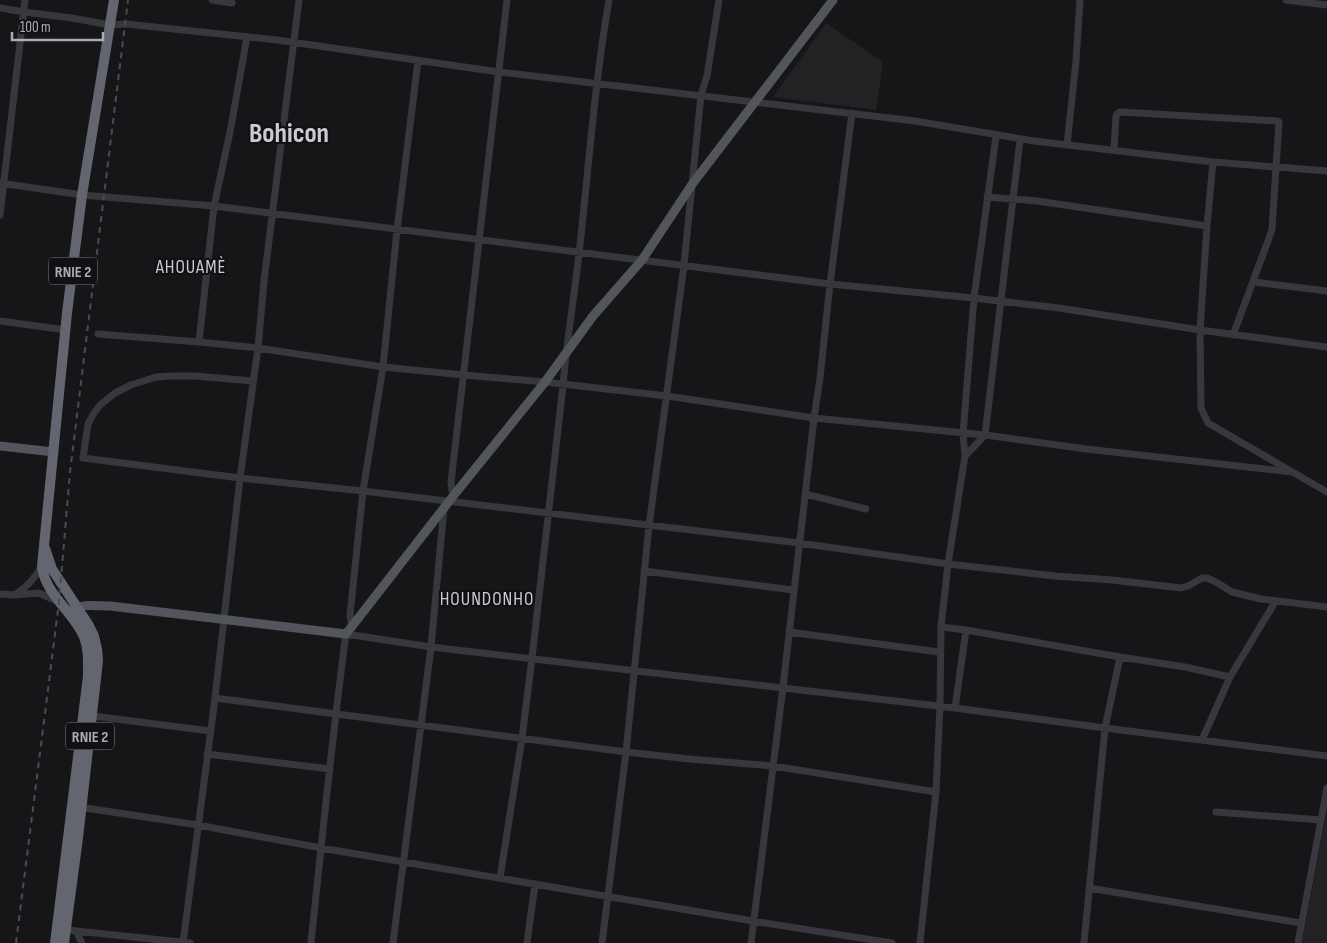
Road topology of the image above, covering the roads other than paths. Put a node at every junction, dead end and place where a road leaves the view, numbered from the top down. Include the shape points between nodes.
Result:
1 (25, 0) edge
2 (114, 0) edge
3 (214, 0) edge
4 (299, 0) edge
5 (507, 0) edge
6 (609, 0) edge
7 (719, 0) edge
8 (833, 0) edge
9 (1080, 0) edge
10 (1286, 0) edge
11 (232, 3) dead end
12 (1327, 5) edge
13 (0, 8) edge
14 (24, 12) junction
15 (110, 25) junction
16 (247, 37) junction
17 (294, 43) junction
18 (418, 61) junction
19 (499, 72) junction
20 (597, 83) junction
21 (701, 96) junction
22 (756, 102) junction
23 (852, 113) junction
24 (996, 136) junction
25 (1020, 140) junction
26 (1067, 145) junction
27 (1114, 150) junction
28 (1213, 162) junction
29 (1276, 167) junction
30 (1327, 171) edge
31 (2, 183) edge
32 (693, 183) junction
33 (82, 195) junction
34 (987, 197) junction
35 (1012, 199) junction
36 (214, 206) junction
37 (272, 213) junction
38 (0, 215) edge
39 (1207, 226) junction
40 (397, 230) junction
41 (479, 239) junction
42 (579, 251) junction
43 (642, 260) junction
44 (684, 265) junction
45 (1254, 282) junction
46 (830, 284) junction
47 (1327, 291) edge
48 (974, 298) junction
49 (1001, 302) junction
50 (0, 321) edge
51 (66, 330) junction
52 (1200, 330) junction
53 (98, 334) dead end
54 (1233, 335) junction
55 (199, 342) junction
56 (1327, 347) edge
57 (258, 348) junction
58 (566, 354) junction
59 (383, 367) junction
60 (464, 375) junction
61 (253, 381) junction
62 (545, 382) junction
63 (563, 385) junction
64 (667, 396) junction
65 (814, 418) junction
66 (963, 434) junction
67 (985, 435) junction
68 (0, 446) edge
69 (54, 452) junction
70 (965, 456) junction
71 (1292, 472) junction
72 (240, 478) junction
73 (363, 491) junction
74 (1327, 492) edge
75 (805, 494) junction
76 (449, 502) junction
77 (866, 509) dead end
78 (549, 514) junction
79 (649, 526) junction
80 (43, 543) junction
81 (799, 543) junction
82 (948, 564) junction
83 (42, 566) junction
84 (644, 571) junction
85 (793, 590) junction
86 (0, 594) edge
87 (15, 594) junction
88 (60, 602) junction
89 (1275, 602) junction
90 (77, 606) junction
91 (1327, 607) edge
92 (67, 612) junction
93 (223, 619) junction
94 (940, 627) junction
95 (349, 630) junction
96 (966, 630) junction
97 (788, 632) junction
98 (431, 646) junction
99 (939, 652) junction
100 (1120, 657) junction
101 (532, 658) junction
102 (634, 670) junction
103 (1230, 677) junction
104 (783, 687) junction
105 (214, 698) junction
106 (940, 706) junction
107 (955, 708) junction
108 (335, 715) junction
109 (93, 716) junction
110 (421, 726) junction
111 (1105, 728) junction
112 (210, 731) junction
113 (522, 738) junction
114 (1202, 740) junction
115 (626, 752) junction
116 (207, 754) junction
117 (1327, 756) edge
118 (773, 766) junction
119 (330, 769) junction
120 (1327, 788) edge
121 (936, 792) junction
122 (77, 807) junction
123 (1216, 812) dead end
124 (1321, 820) junction
125 (198, 825) junction
126 (321, 848) junction
127 (404, 862) junction
128 (500, 878) junction
129 (535, 884) junction
130 (1089, 888) junction
131 (608, 896) junction
132 (753, 921) junction
133 (1302, 923) junction
134 (66, 929) junction
135 (55, 943) edge
136 (64, 943) edge
137 (82, 943) edge
138 (186, 943) edge
139 (311, 943) edge
140 (393, 943) edge
141 (527, 943) edge
142 (602, 943) edge
143 (751, 943) edge
144 (892, 943) edge
145 (920, 943) edge
146 (1084, 943) edge
147 (1298, 943) edge

1 - 14 street
2 - 15 highway, RNIE 2
3 - 11 street
4 - 17 street
5 - 19 street
6 - 20 street
7 - 21 street
8 - 22 main road
9 - 26 street
10 - 12 street
13 - 14 street
14 - 15 street
14 - 31 street
15 - 16 street
15 - 33 highway, RNIE 2
16 - 17 street
16 - 36 street
17 - 18 street
17 - 37 street
18 - 19 street
18 - 40 street
19 - 20 street
19 - 41 street
20 - 21 street
20 - 42 street
21 - 22 street
21 - 32 street
22 - 23 street
22 - 32 main road
23 - 24 street
23 - 46 street
24 - 25 street
24 - 34 street
25 - 26 street
25 - 35 street
26 - 27 street
27 - 28 street
27 - 29 street via 1116,116 1120,112 1277,121 1280,124
28 - 29 street
28 - 39 street
29 - 30 street
29 - 45 street via 1272,229
31 - 33 street
31 - 38 street
32 - 43 main road
32 - 44 street
33 - 36 street
33 - 51 highway, RNIE 2
34 - 35 street
34 - 48 street
35 - 39 street
35 - 49 street
36 - 37 street
36 - 55 street
37 - 40 street
37 - 57 street
39 - 52 street
40 - 41 street
40 - 59 street
41 - 42 street
41 - 60 street
42 - 43 street
42 - 58 street
43 - 44 street
43 - 58 main road via 593,316
44 - 46 street
44 - 64 street
45 - 47 street
45 - 54 street
46 - 48 street
46 - 65 street
48 - 49 street
48 - 66 street
49 - 52 street
49 - 67 street
50 - 51 street
51 - 69 highway, RNIE 2
52 - 54 street
52 - 71 street via 1201,408 1208,423
53 - 55 street
54 - 56 street
55 - 57 street
57 - 59 street
57 - 61 street
58 - 62 main road
58 - 63 street
59 - 60 street
59 - 73 street
60 - 62 street
60 - 76 street
61 - 72 street
61 - 72 street via 156,376 115,393 100,405 88,424 86,436 84,458
62 - 63 street
62 - 76 main road
63 - 64 street
63 - 78 street
64 - 65 street
64 - 79 street
65 - 66 street
65 - 75 street
66 - 67 street
66 - 70 street
67 - 70 street
67 - 71 street
68 - 69 main road
69 - 80 highway, RNIE 2
70 - 82 street
71 - 74 street
72 - 73 street
72 - 93 street
73 - 76 street
73 - 95 street
75 - 77 street
75 - 81 street
76 - 78 street
76 - 95 main road
76 - 98 street
78 - 79 street
78 - 101 street
79 - 81 street
79 - 84 street
80 - 83 highway, RNIE 2
80 - 90 highway, RNIE 2 via 52,569
81 - 82 street
81 - 85 street
82 - 89 street via 1173,588 1207,578 1232,592
82 - 94 street
83 - 87 street via 35,578
83 - 88 highway, RNIE 2 via 42,574
84 - 85 street
84 - 102 street
85 - 97 street
86 - 87 street
87 - 88 street via 39,593
88 - 92 highway, RNIE 2
89 - 91 street
89 - 103 street
90 - 92 main road
90 - 93 main road via 110,606
90 - 109 highway, RNIE 2 via 98,649
92 - 122 highway, RNIE 2 via 80,628 88,661
93 - 95 main road
93 - 105 street
94 - 96 street
94 - 99 street
95 - 98 street
95 - 108 street
96 - 100 street
96 - 107 street
97 - 99 street
97 - 104 street
98 - 101 street
98 - 110 street
99 - 106 street
100 - 103 street
100 - 111 street
101 - 102 street
101 - 113 street
102 - 104 street
102 - 115 street
103 - 114 street
104 - 106 street
104 - 118 street
105 - 108 street
105 - 112 street
106 - 107 street
106 - 121 street
107 - 111 street
108 - 110 street
108 - 119 street
109 - 112 street
109 - 122 highway, RNIE 2
110 - 113 street
110 - 127 street
111 - 114 street
111 - 130 street
112 - 116 street
113 - 115 street
113 - 128 street
114 - 117 street
115 - 118 street
115 - 131 street
116 - 119 street
116 - 125 street
118 - 121 street
118 - 132 street
119 - 126 street
120 - 124 street
121 - 145 street
122 - 125 street
122 - 134 highway, RNIE 2
123 - 124 street
124 - 133 street
125 - 126 street
125 - 138 street
126 - 127 street
126 - 139 street
127 - 128 street
127 - 140 street
128 - 129 street
129 - 131 street
129 - 141 street
130 - 133 street
130 - 146 street
131 - 132 street
131 - 142 street
132 - 143 street
132 - 144 street
133 - 147 street
134 - 135 highway, RNIE 2
134 - 136 highway, RNIE 2
134 - 137 street
134 - 138 street

